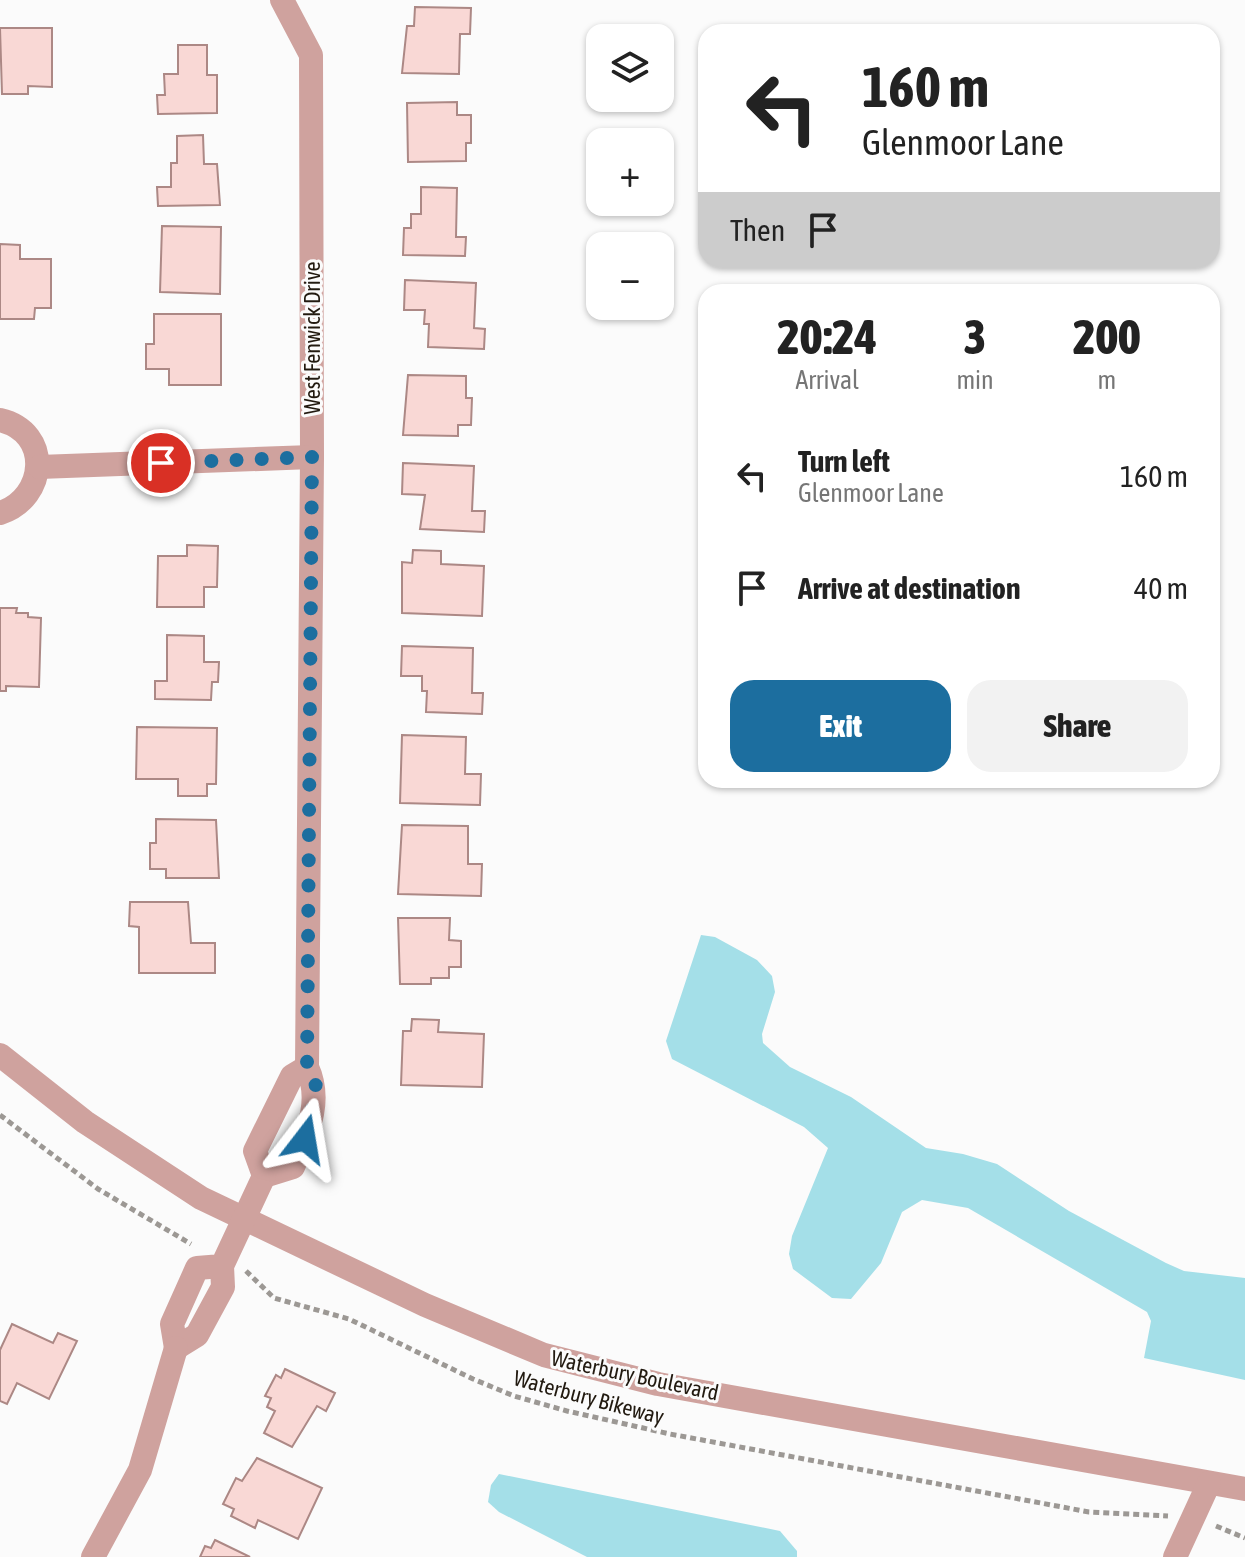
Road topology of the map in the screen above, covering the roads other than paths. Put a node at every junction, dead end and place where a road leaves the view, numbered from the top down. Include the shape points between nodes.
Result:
1 (282, 0) edge
2 (0, 420) edge
3 (312, 457) junction
4 (39, 467) junction
5 (0, 513) edge
6 (0, 1055) edge
7 (307, 1067) junction
8 (264, 1176) junction
9 (245, 1220) junction
10 (1209, 1483) junction
11 (1245, 1489) edge
12 (93, 1557) edge
13 (1175, 1557) edge

1 - 3 street, West Fenwick Drive via 311,55
2 - 4 street via 29,438
3 - 4 street
3 - 7 street, West Fenwick Drive
4 - 5 street via 28,496
6 - 9 street, Waterbury Boulevard via 108,1138
7 - 8 street via 292,1076 255,1151
7 - 8 street, West Fenwick Drive via 317,1088 305,1139 293,1167
8 - 9 street
9 - 10 street, Waterbury Boulevard via 505,1341 582,1367
9 - 12 street via 224,1263 197,1268 172,1324 176,1348 140,1470
10 - 11 street, Waterbury Boulevard
10 - 13 street

